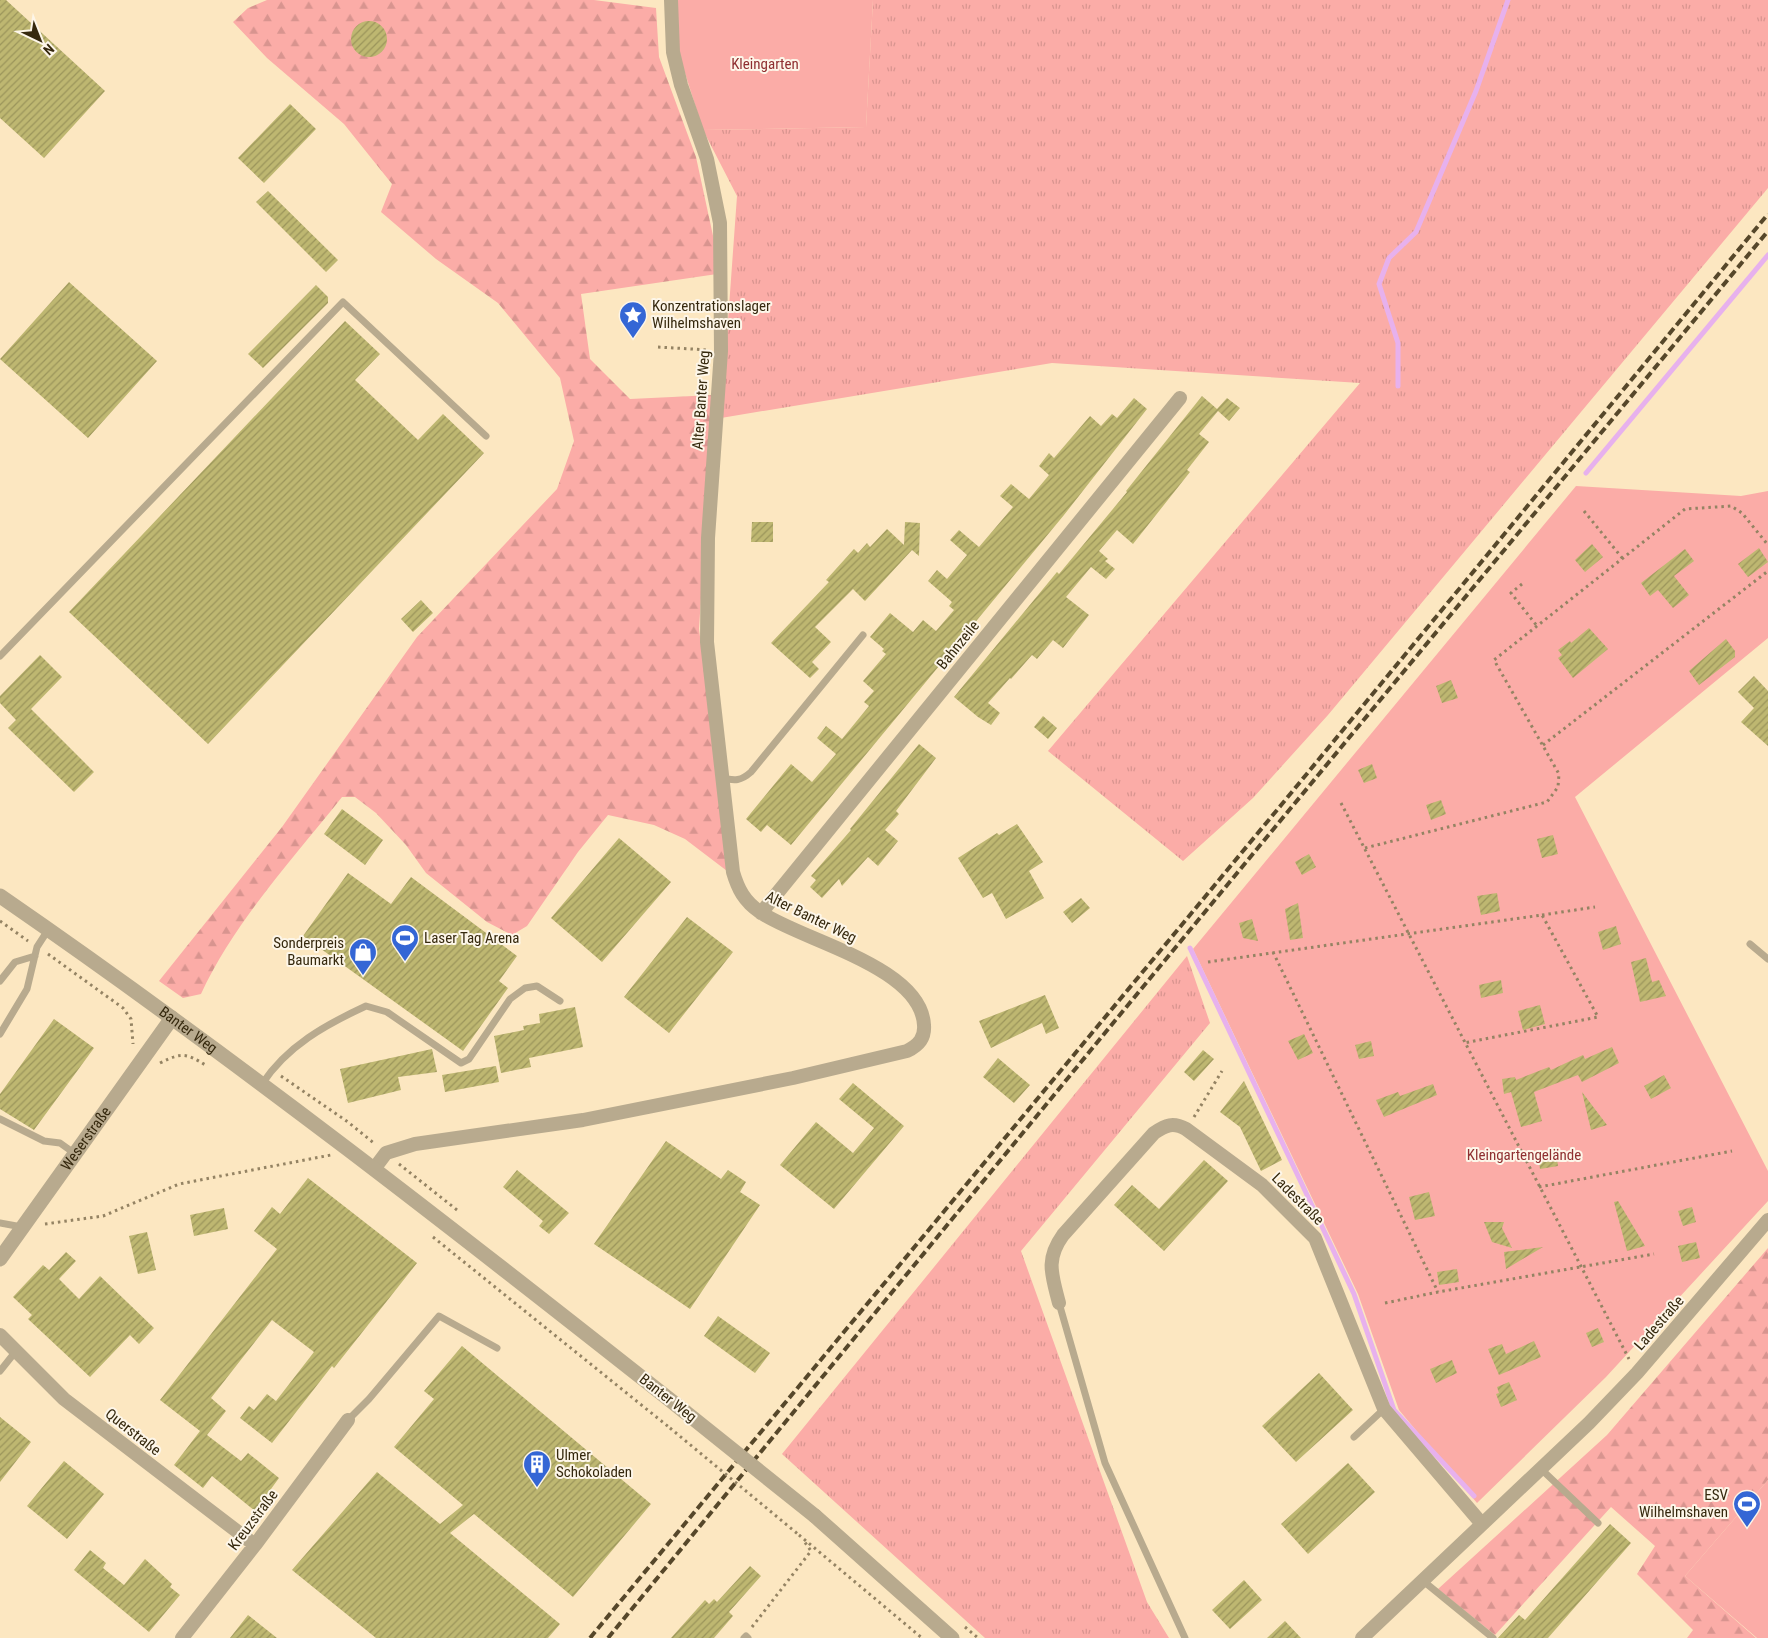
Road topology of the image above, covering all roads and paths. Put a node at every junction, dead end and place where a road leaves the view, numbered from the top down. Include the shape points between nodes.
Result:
1 (671, 0) edge
2 (658, 347) dead end
3 (721, 351) junction
4 (1180, 398) dead end
5 (486, 436) dead end
6 (1584, 511) dead end
7 (1768, 545) edge
8 (1623, 559) junction
9 (1768, 570) edge
10 (1522, 584) dead end
11 (1537, 626) junction
12 (863, 635) dead end
13 (0, 656) edge
14 (1543, 745) junction
15 (722, 778) junction
16 (1341, 803) dead end
17 (1365, 848) junction
18 (0, 896) edge
19 (1595, 907) dead end
20 (761, 913) junction
21 (1542, 915) junction
22 (0, 921) edge
23 (48, 930) junction
24 (1408, 932) junction
25 (1750, 944) dead end
26 (37, 947) junction
27 (1273, 952) junction
28 (35, 956) junction
29 (1768, 959) edge
30 (1208, 962) dead end
31 (0, 981) edge
32 (560, 1001) dead end
33 (172, 1018) junction
34 (0, 1034) edge
35 (1464, 1043) junction
36 (137, 1066) junction
37 (214, 1070) dead end
38 (1222, 1071) dead end
39 (261, 1084) junction
40 (0, 1118) edge
41 (1186, 1129) junction
42 (325, 1150) dead end
43 (1732, 1151) dead end
44 (74, 1153) junction
45 (374, 1169) junction
46 (1539, 1188) junction
47 (1768, 1220) edge
48 (0, 1223) edge
49 (22, 1227) junction
50 (432, 1236) dead end
51 (1654, 1254) dead end
52 (0, 1259) edge
53 (1580, 1268) junction
54 (1438, 1292) junction
55 (1058, 1303) joint
56 (1385, 1303) dead end
57 (0, 1335) edge
58 (497, 1348) dead end
59 (16, 1351) junction
60 (0, 1371) edge
61 (1637, 1373) junction
62 (1384, 1409) junction
63 (348, 1420) joint
64 (1354, 1437) dead end
65 (1541, 1469) junction
66 (1598, 1523) dead end
67 (1482, 1524) junction
68 (799, 1535) junction
69 (255, 1545) junction
70 (1422, 1580) junction
71 (746, 1637) edge
72 (182, 1638) edge
73 (922, 1638) edge
74 (952, 1638) edge
75 (1185, 1638) edge
76 (1362, 1638) edge
77 (1493, 1638) edge

1 - 3 street, Alter Banter Weg via 673,52 707,159 720,223
2 - 3 path
3 - 15 street, Alter Banter Weg via 708,538 707,642
4 - 20 street, Bahnzeile
5 - 13 lane via 343,302
6 - 8 path
7 - 8 path via 1742,513 1730,506 1685,509
8 - 11 path
9 - 14 path
10 - 11 path via 1511,593
11 - 14 path via 1494,660
12 - 15 lane via 751,772 744,779
14 - 17 path via 1559,774 1558,787 1547,802
15 - 20 street, Alter Banter Weg via 736,881 743,897
16 - 17 path
17 - 24 path
18 - 23 street, Banter Weg
19 - 21 path
20 - 45 street, Alter Banter Weg via 853,955 901,986 920,1006 925,1032 921,1041 907,1050 793,1078 582,1120 415,1144 386,1154
21 - 24 path
21 - 35 path via 1598,1018
22 - 26 path
23 - 26 lane
23 - 33 street, Banter Weg
24 - 27 path
24 - 35 path
25 - 29 lane
26 - 28 lane
26 - 36 path via 128,1013 134,1038 126,1059
27 - 30 path
27 - 54 path
28 - 31 lane via 15,962
28 - 34 lane via 27,989
32 - 39 lane via 536,986 518,992 469,1059 460,1063 387,1012 366,1006 332,1022 282,1057
33 - 36 street, Weserstraße
33 - 39 street, Banter Weg
35 - 46 path
36 - 37 path via 148,1073 157,1065 182,1054 190,1055
36 - 44 street, Weserstraße
38 - 41 path
39 - 45 street, Banter Weg
40 - 44 lane via 44,1141 60,1143
41 - 55 street via 1166,1125 1154,1133 1063,1235 1053,1249 1050,1266
41 - 62 street, Ladestraße via 1262,1185 1315,1238
42 - 49 path via 332,1155 179,1184 103,1216
43 - 46 path
44 - 49 street, Weserstraße
45 - 74 street, Banter Weg, bridge via 814,1516
46 - 53 path
47 - 61 street, Ladestraße
48 - 49 lane
49 - 52 street, Weserstraße
50 - 68 path, bridge
51 - 53 path
53 - 54 path
53 - 61 path
54 - 56 path
55 - 75 lane via 1105,1462
57 - 59 street, Querstraße
58 - 63 lane via 439,1316 370,1399
59 - 60 lane
59 - 69 street, Querstraße via 64,1399
61 - 65 street, Ladestraße
62 - 64 lane
62 - 67 street, Ladestraße
63 - 69 street, Kreuzstraße
65 - 66 lane
65 - 67 street, Ladestraße
67 - 70 street, Ladestraße
68 - 71 path via 811,1551
68 - 73 path
69 - 72 street, Kreuzstraße
70 - 76 street, Ladestraße
70 - 77 lane

